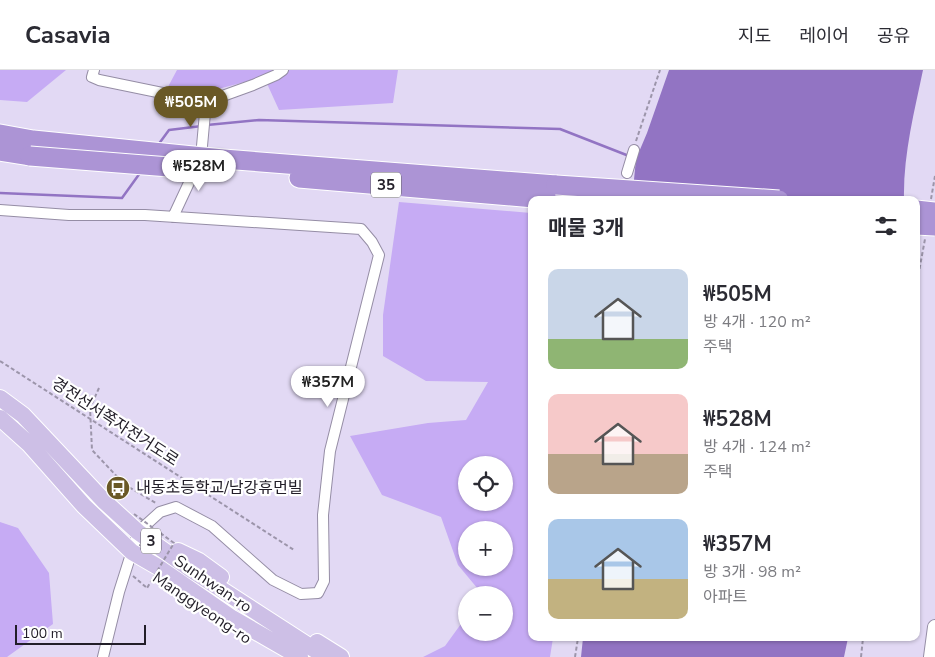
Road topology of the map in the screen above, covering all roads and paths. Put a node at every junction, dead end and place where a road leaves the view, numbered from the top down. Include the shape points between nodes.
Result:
1 (94, 70) edge
2 (283, 70) edge
3 (660, 70) edge
4 (206, 102) junction
5 (0, 134) edge
6 (32, 148) junction
7 (634, 150) joint
8 (0, 151) edge
9 (201, 157) junction
10 (222, 165) junction
11 (627, 173) dead end
12 (555, 195) edge
13 (600, 196) edge
14 (0, 210) edge
15 (920, 210) edge
16 (935, 212) edge
17 (173, 217) junction
18 (920, 225) edge
19 (935, 226) edge
20 (0, 361) edge
21 (99, 388) dead end
22 (0, 398) edge
23 (0, 418) edge
24 (91, 420) junction
25 (125, 485) junction
26 (120, 501) dead end
27 (167, 510) junction
28 (134, 514) dead end
29 (138, 532) junction
30 (294, 550) dead end
31 (132, 552) junction
32 (130, 574) dead end
33 (935, 628) edge
34 (578, 641) edge
35 (863, 641) edge
36 (103, 657) edge
37 (278, 657) edge
38 (300, 657) edge
39 (326, 657) edge
40 (341, 657) edge
41 (575, 657) edge
42 (860, 657) edge
43 (931, 657) edge

1 - 4 street via 92,77 99,80
2 - 4 street via 253,86
3 - 7 path
4 - 9 street
5 - 6 highway, 35
6 - 8 highway, 35
6 - 9 highway, 35
6 - 10 highway, 35, bridge
7 - 11 street
9 - 10 highway, 35
9 - 17 street
10 - 12 highway, 35
12 - 13 highway, 35, bridge
14 - 17 street
15 - 16 highway, bridge
17 - 27 street via 361,230 379,255 330,451 323,515 324,581 318,593 301,594 282,585 212,526 176,507
18 - 19 highway, bridge
20 - 24 path, 경전선서쪽자전거도로
21 - 24 path via 90,408
22 - 29 main road, Sunhwan-ro / 3 via 23,415 104,501
23 - 31 main road, Sunhwan-ro / 3
24 - 25 path via 92,450
24 - 30 path, 경전선서쪽자전거도로
25 - 26 path
25 - 27 path
27 - 29 street via 160,512
28 - 32 path, bridge via 174,543 147,588
29 - 31 street
29 - 39 main road, Sunhwan-ro / 3
29 - 40 main road via 199,561 266,610
31 - 36 street via 118,592
31 - 37 main road, Manggyeong-ro via 151,575 221,624
31 - 38 main road, Sunhwan-ro / 3 via 232,618
33 - 43 street
34 - 41 path
35 - 42 path

